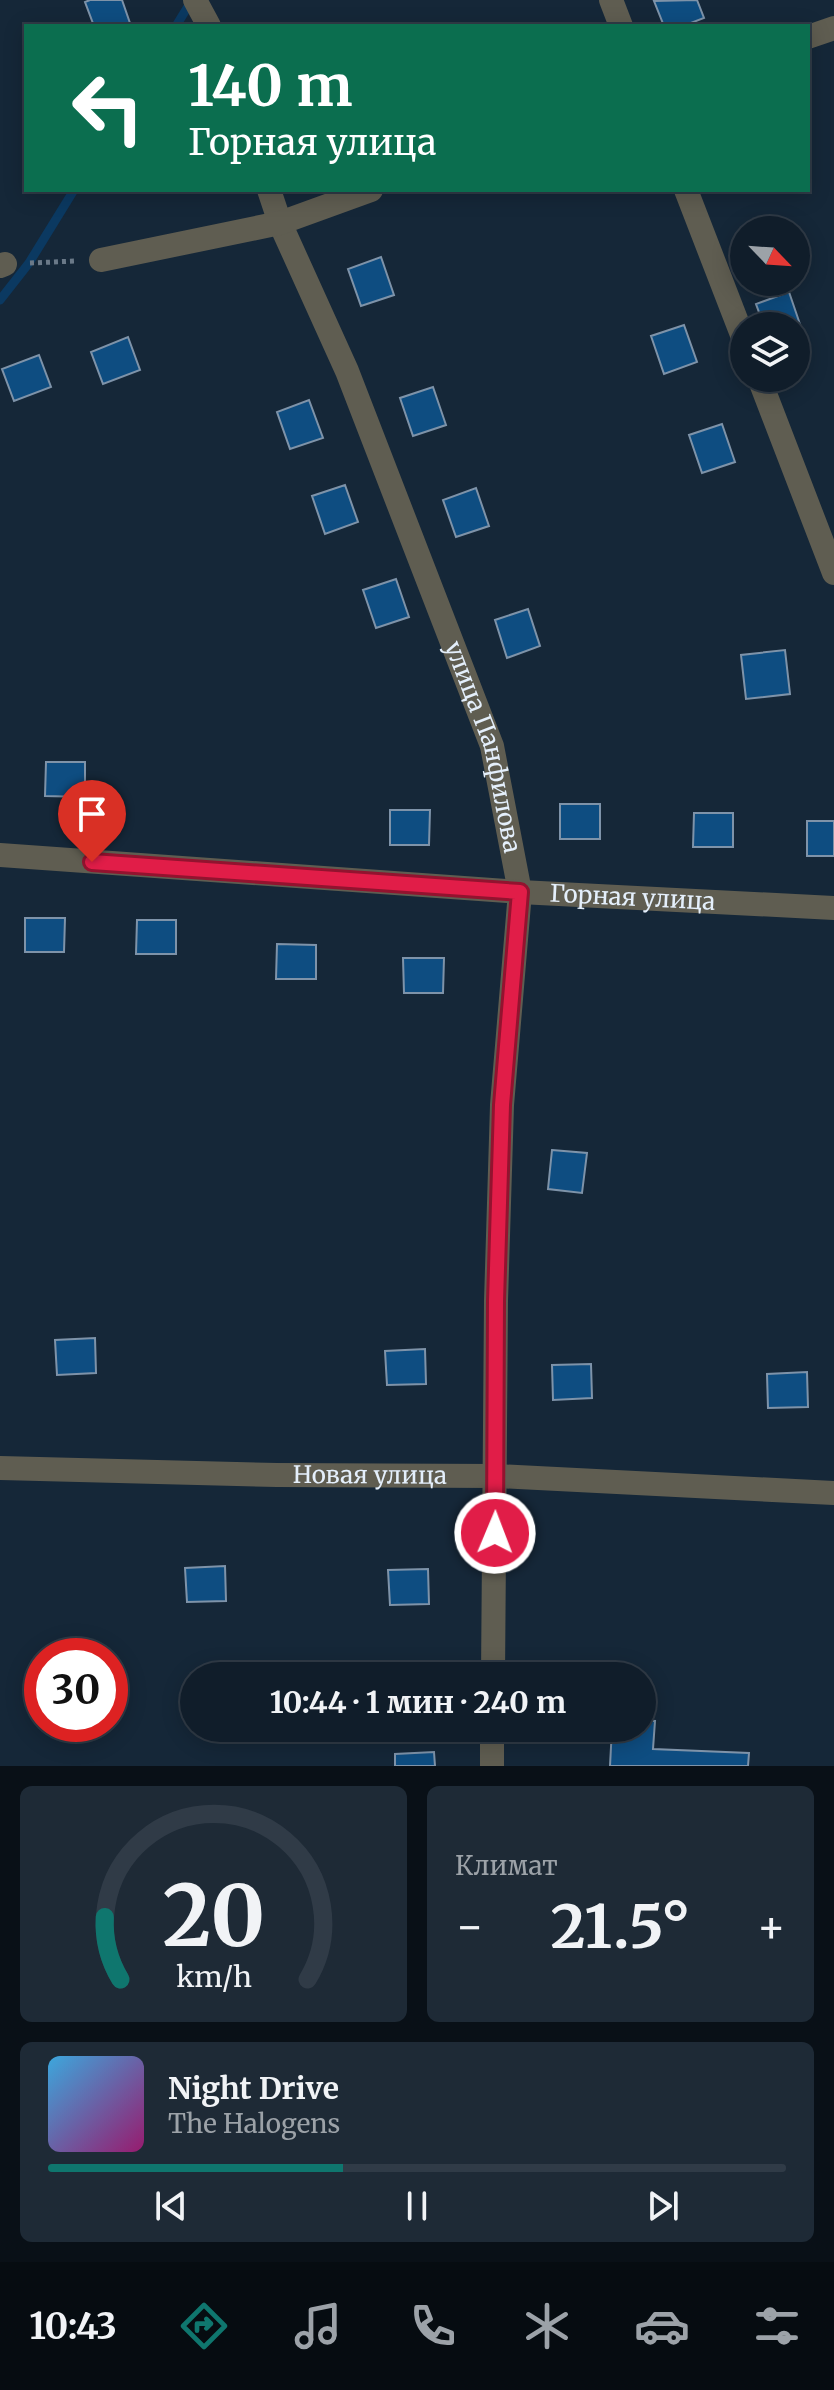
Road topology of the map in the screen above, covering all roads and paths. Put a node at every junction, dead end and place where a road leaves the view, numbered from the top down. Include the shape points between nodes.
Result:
1 (195, 0) edge
2 (611, 0) edge
3 (208, 24) edge
4 (620, 24) edge
5 (834, 28) edge
6 (810, 36) edge
7 (270, 192) edge
8 (365, 192) edge
9 (687, 192) edge
10 (280, 223) junction
11 (101, 260) joint
12 (2, 265) edge
13 (733, 312) edge
14 (764, 392) edge
15 (834, 573) edge
16 (0, 855) edge
17 (520, 892) junction
18 (834, 908) edge
19 (0, 1468) edge
20 (496, 1476) junction
21 (834, 1493) edge
22 (493, 1662) edge
23 (492, 1742) edge
24 (492, 1766) edge

1 - 3 street
2 - 4 street
5 - 6 street
7 - 10 street, улица Панфилова
8 - 10 street
9 - 13 street
10 - 11 street
10 - 17 street, улица Панфилова via 347,371 492,746
11 - 12 path
14 - 15 street
16 - 17 street, Горная улица
17 - 18 street, Горная улица
17 - 20 street, улица Панфилова via 502,1105
19 - 20 street, Новая улица
20 - 21 street, Новая улица
20 - 22 street, улица Панфилова
23 - 24 street

